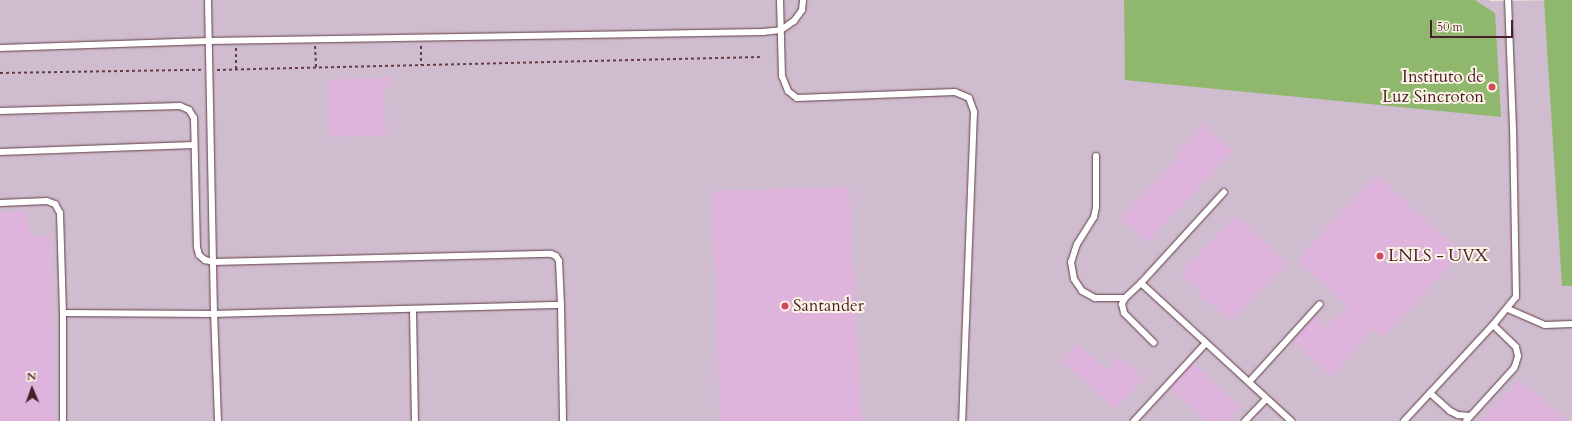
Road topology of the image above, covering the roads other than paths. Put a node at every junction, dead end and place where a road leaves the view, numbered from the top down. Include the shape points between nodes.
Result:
1 (208, 0) edge
2 (780, 0) edge
3 (803, 0) edge
4 (1508, 0) edge
5 (781, 30) junction
6 (208, 42) junction
7 (0, 48) edge
8 (0, 111) edge
9 (194, 145) junction
10 (0, 152) edge
11 (1096, 156) dead end
12 (1224, 192) dead end
13 (0, 203) edge
14 (213, 262) junction
15 (1141, 282) junction
16 (1125, 298) junction
17 (1320, 304) dead end
18 (561, 305) junction
19 (412, 309) junction
20 (1508, 309) junction
21 (63, 313) junction
22 (214, 314) junction
23 (1572, 324) edge
24 (1493, 325) junction
25 (1154, 343) dead end
26 (1206, 343) junction
27 (1249, 382) junction
28 (1430, 393) junction
29 (1266, 399) junction
30 (1468, 419) edge
31 (63, 421) edge
32 (218, 421) edge
33 (416, 421) edge
34 (563, 421) edge
35 (962, 421) edge
36 (1134, 421) edge
37 (1245, 421) edge
38 (1291, 421) edge
39 (1404, 421) edge

1 - 6 lane
2 - 5 lane
3 - 5 lane via 802,10 794,21
4 - 20 lane via 1516,296
5 - 6 lane
5 - 35 lane via 782,76 788,91 797,98 956,92 969,98 974,112
6 - 7 lane
6 - 14 lane
8 - 9 lane via 180,106 189,110 194,118
9 - 10 lane
9 - 14 lane via 197,247 199,255
11 - 16 lane via 1096,207 1094,217 1071,262 1074,279 1082,291 1095,298
12 - 15 lane
13 - 21 lane via 47,201 58,208
14 - 18 lane via 551,254 556,256 559,262
14 - 22 lane
15 - 16 lane
15 - 26 lane
16 - 25 lane via 1122,304 1124,313
17 - 27 lane
18 - 19 lane
18 - 34 lane
19 - 22 lane
19 - 33 lane
20 - 23 lane via 1545,325
20 - 24 lane
21 - 22 lane
21 - 31 lane
22 - 32 lane
24 - 28 lane
24 - 30 lane via 1516,348 1518,356 1514,368
26 - 27 lane
26 - 36 lane
27 - 29 lane
28 - 30 lane via 1450,411
28 - 39 lane
29 - 37 lane
29 - 38 lane

